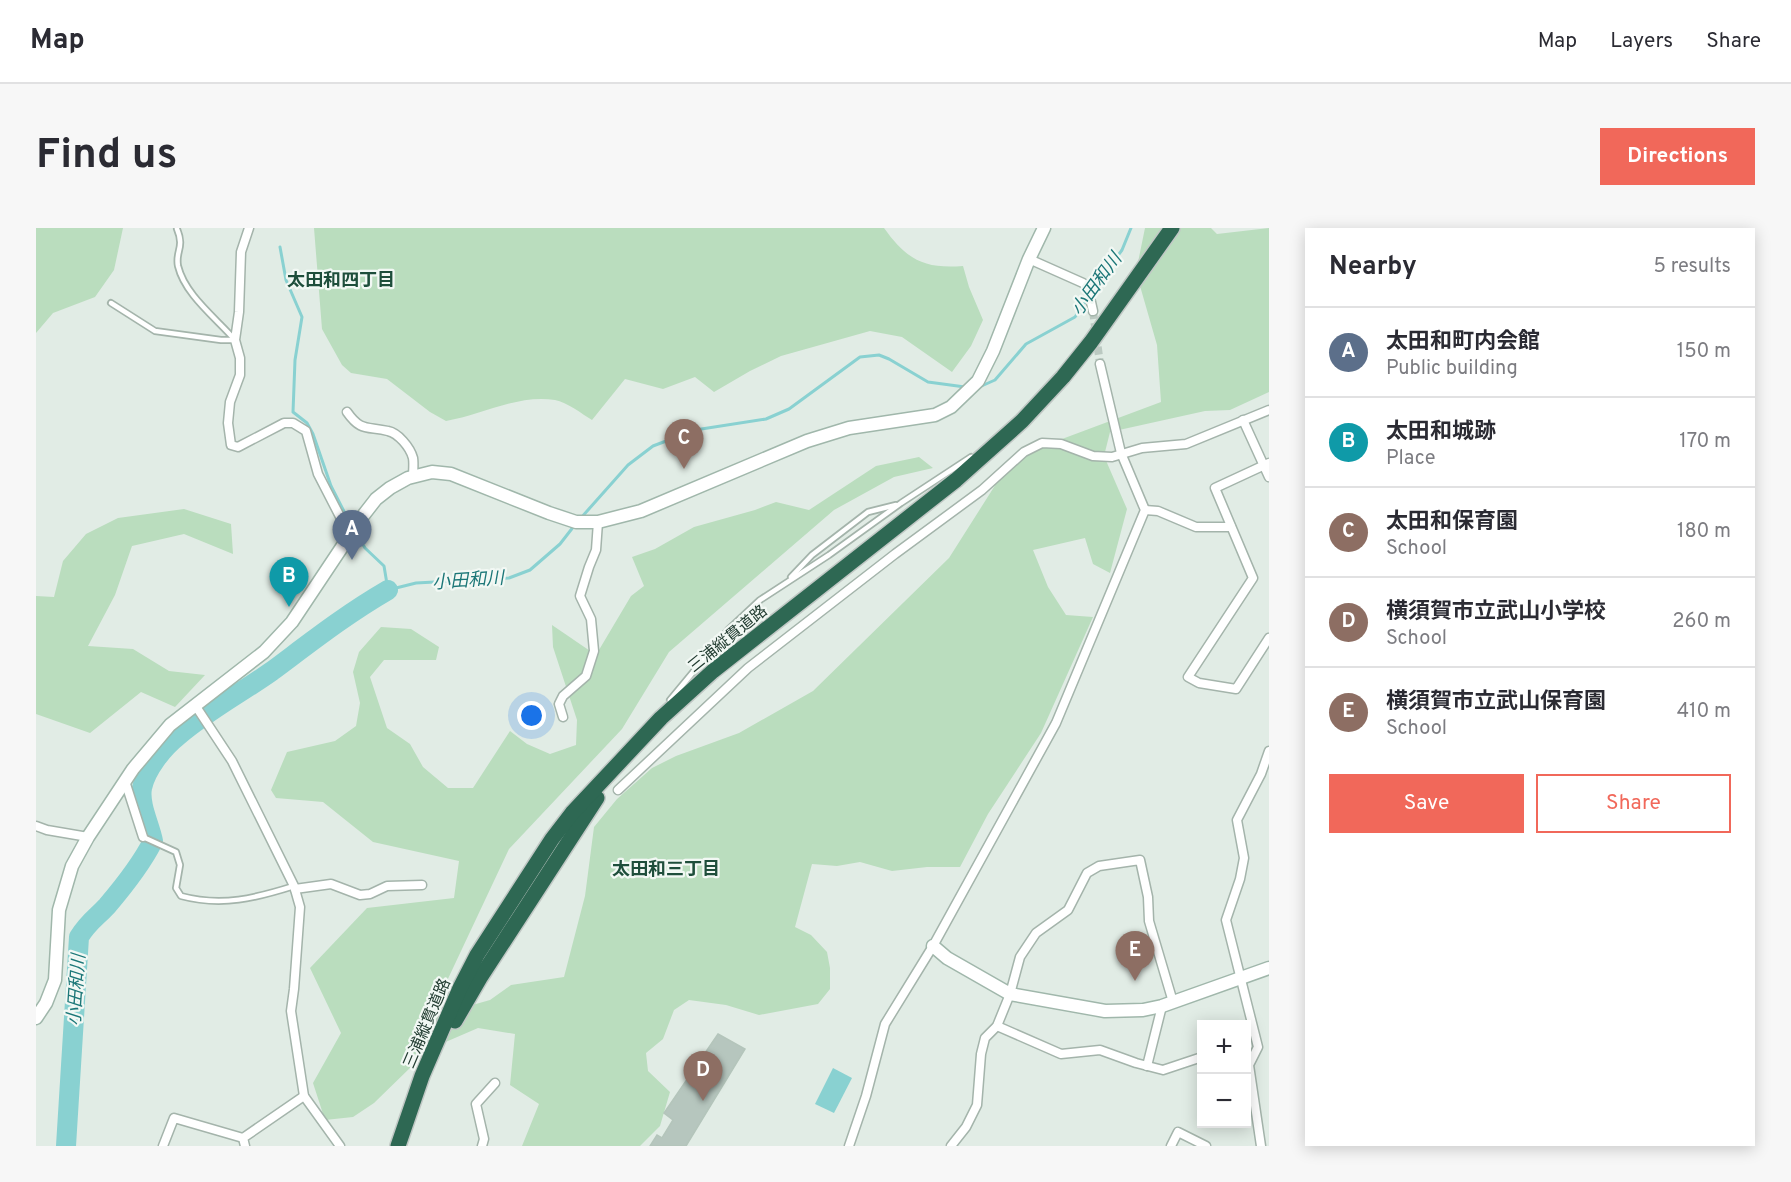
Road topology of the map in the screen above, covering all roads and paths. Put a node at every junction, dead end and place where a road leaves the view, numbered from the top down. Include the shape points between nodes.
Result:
1 (249, 228) edge
2 (1044, 228) edge
3 (1172, 228) edge
4 (1180, 228) edge
5 (177, 229) edge
6 (1029, 259) junction
7 (111, 303) dead end
8 (1093, 311) tunnel mouth
9 (235, 340) junction
10 (1091, 342) junction
11 (1100, 364) tunnel mouth
12 (1269, 410) edge
13 (347, 412) dead end
14 (1243, 420) junction
15 (1121, 453) junction
16 (1266, 464) edge
17 (413, 477) junction
18 (1269, 477) edge
19 (901, 503) junction
20 (1145, 510) junction
21 (598, 522) junction
22 (1231, 527) junction
23 (350, 536) junction
24 (785, 583) junction
25 (1269, 638) edge
26 (195, 705) junction
27 (563, 717) dead end
28 (1269, 751) edge
29 (607, 776) junction
30 (125, 781) junction
31 (618, 790) dead end
32 (36, 826) edge
33 (88, 837) junction
34 (143, 837) joint
35 (422, 885) dead end
36 (295, 887) junction
37 (933, 946) junction
38 (1269, 968) edge
39 (1239, 977) junction
40 (1010, 994) junction
41 (1167, 1004) junction
42 (36, 1018) edge
43 (998, 1026) junction
44 (1197, 1059) edge
45 (1147, 1066) junction
46 (495, 1083) dead end
47 (304, 1096) junction
48 (406, 1136) edge
49 (244, 1142) edge
50 (163, 1146) edge
51 (340, 1146) edge
52 (398, 1146) edge
53 (482, 1146) edge
54 (849, 1146) edge
55 (951, 1146) edge
56 (1171, 1146) edge
57 (1206, 1146) edge
58 (1261, 1146) edge

1 - 9 street via 241,252
2 - 6 street
3 - 10 highway, 三浦縦貫道路
4 - 48 highway, 三浦縦貫道路 via 1102,338 1032,420 935,505 716,676 607,785 464,1004 427,1079
5 - 9 lane via 182,243 179,267 188,286
6 - 8 street via 1083,282
6 - 21 street via 978,381 951,407 935,415 849,428 807,441 642,511
7 - 9 lane via 155,331
9 - 23 street via 240,375 230,402 231,445 238,447 284,423 293,423 306,431 318,474
10 - 19 lane via 987,445
10 - 29 highway, 三浦縦貫道路 via 1044,398 991,451 713,671 661,718
11 - 15 street
12 - 14 street
13 - 17 street via 361,427 387,431 402,440 413,458
14 - 15 street via 1186,444
14 - 16 street
15 - 20 street
15 - 31 street via 1094,456 1061,444 1042,443 1024,452 982,490 748,668
16 - 18 street
16 - 22 street via 1215,488
17 - 21 street via 432,472 451,474 576,522
17 - 23 street via 376,499
19 - 24 lane
19 - 24 lane via 868,512 812,555
20 - 22 street via 1158,511 1196,527
20 - 37 street via 1056,723
21 - 27 street via 596,550 580,596 591,620 594,651 586,676 559,704
22 - 25 street via 1253,578 1188,677 1199,683 1236,689
23 - 26 street via 292,622 264,652
24 - 29 lane via 728,630 621,752
26 - 30 street via 145,752
26 - 36 street via 231,761
28 - 39 street via 1262,774 1237,820 1244,858 1226,920
29 - 48 highway, 三浦縦貫道路 via 552,838 477,955 422,1076
30 - 33 street
30 - 34 street
32 - 33 street
33 - 42 street via 65,887 58,920 55,980
34 - 36 lane via 176,852 180,865 176,888 181,896 240,901
35 - 36 street via 387,885 360,895 331,884
36 - 47 street via 300,907 291,1011
37 - 40 street
37 - 54 street via 885,1024
38 - 39 street
39 - 41 street
39 - 58 street via 1258,1047 1249,1065
40 - 41 street via 1105,1011 1143,1010
40 - 41 street via 1020,957 1036,933 1068,910 1087,873 1099,866 1140,860
40 - 43 street
41 - 45 street
43 - 45 street via 1061,1054 1100,1050
43 - 55 street via 985,1038 977,1105
44 - 45 street via 1163,1070
46 - 53 street via 476,1104
47 - 49 street
47 - 51 street
48 - 52 highway, 三浦縦貫道路
49 - 50 street via 174,1118
56 - 57 street via 1178,1132

